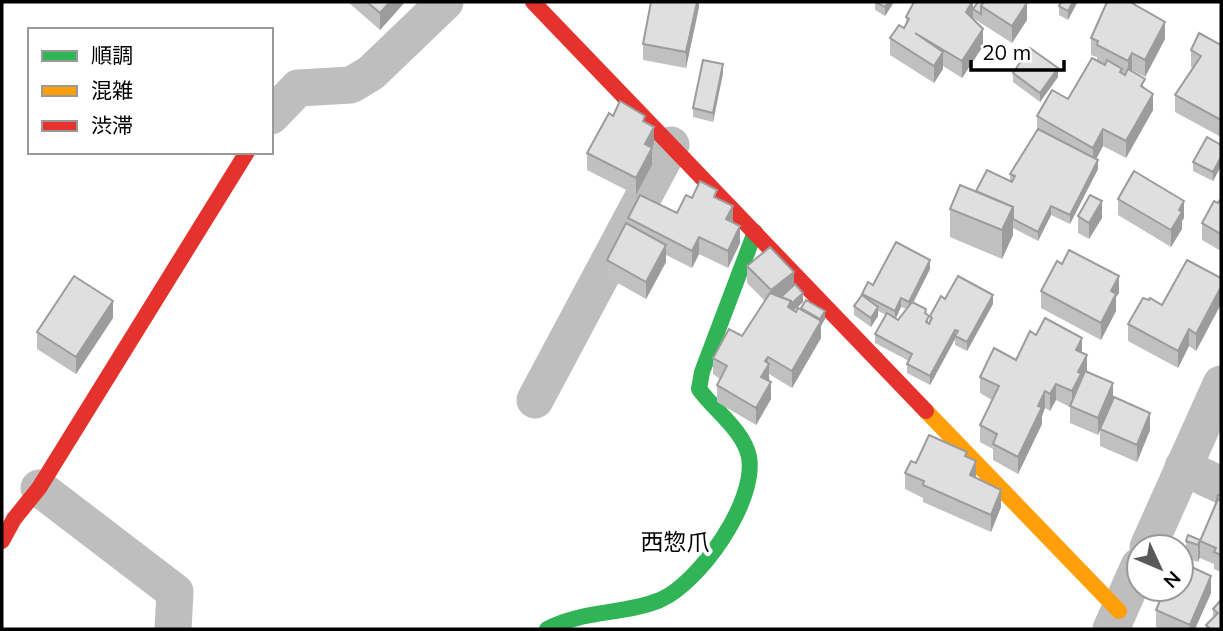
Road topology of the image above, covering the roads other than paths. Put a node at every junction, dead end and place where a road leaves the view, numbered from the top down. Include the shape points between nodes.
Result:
1 (445, 2) edge
2 (534, 2) edge
3 (273, 114) edge
4 (671, 145) junction
5 (246, 154) edge
6 (755, 232) junction
7 (1221, 384) edge
8 (535, 400) dead end
9 (1183, 467) junction
10 (1221, 485) edge
11 (39, 488) junction
12 (1154, 533) edge
13 (2, 541) edge
14 (1125, 598) edge
15 (1115, 620) edge
16 (173, 629) edge
17 (547, 629) edge

1 - 3 street via 371,73 351,85 298,88
2 - 4 street
4 - 6 street
4 - 8 street
5 - 11 street
6 - 15 street
6 - 17 street via 699,389 739,439 749,455 751,470 713,555 677,592 661,600 587,611
7 - 9 street
9 - 10 street
9 - 12 street
11 - 13 street
11 - 16 street via 174,592
14 - 15 street

